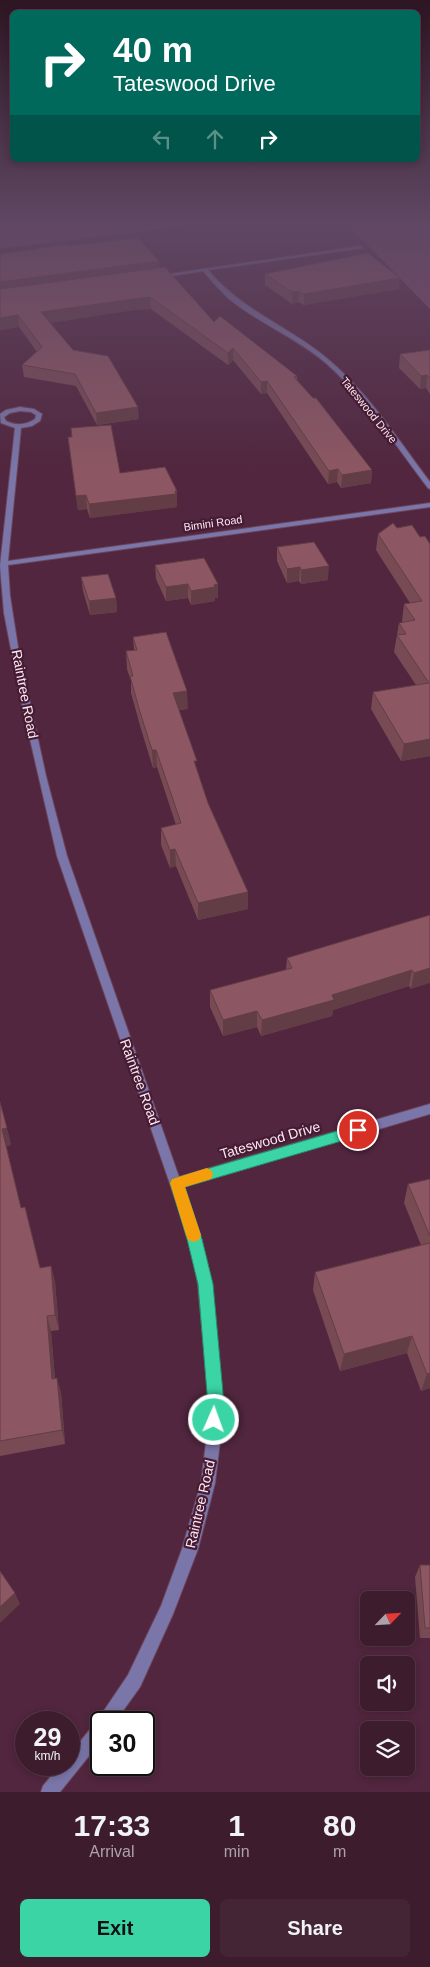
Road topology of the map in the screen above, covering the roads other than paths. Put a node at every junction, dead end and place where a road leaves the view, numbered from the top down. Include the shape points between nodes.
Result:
1 (239, 304) edge
2 (18, 426) junction
3 (430, 487) edge
4 (430, 504) edge
5 (2, 564) edge
6 (430, 1110) edge
7 (177, 1183) junction
8 (113, 1711) edge
9 (90, 1742) edge
10 (49, 1792) edge

1 - 3 street, Tateswood Drive via 329,363 356,390
2 - 2 street via 35,422 38,414 20,408 1,416 2,422
2 - 5 street, Raintree Road
4 - 5 street, Bimini Road
5 - 7 street, Raintree Road via 18,665 47,805 140,1086
6 - 7 street, Tateswood Drive
7 - 8 street, Raintree Road via 205,1284 215,1393 210,1467 190,1549 168,1609 134,1681
9 - 10 street

